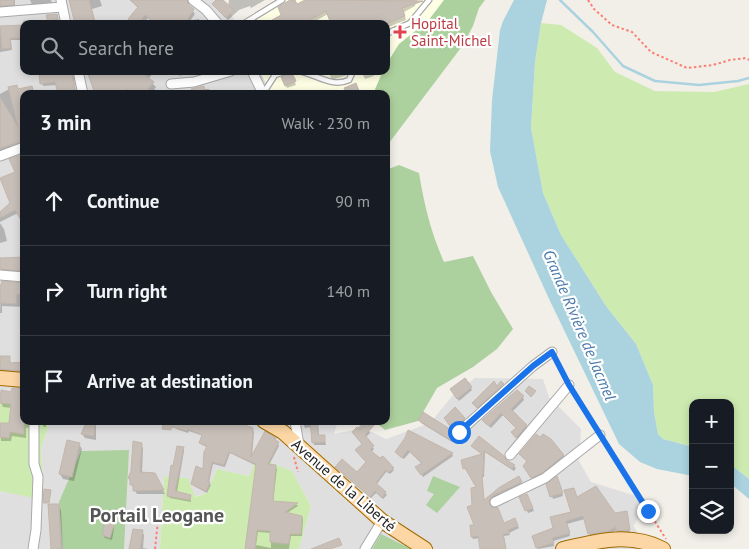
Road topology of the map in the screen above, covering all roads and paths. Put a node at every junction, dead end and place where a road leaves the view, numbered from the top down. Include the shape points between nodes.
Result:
1 (193, 0) edge
2 (282, 0) edge
3 (429, 0) edge
4 (588, 0) edge
5 (62, 4) edge
6 (0, 12) edge
7 (65, 20) edge
8 (215, 20) edge
9 (250, 20) edge
10 (390, 32) edge
11 (749, 60) edge
12 (79, 75) edge
13 (218, 75) edge
14 (254, 75) edge
15 (275, 75) edge
16 (310, 75) edge
17 (351, 75) edge
18 (171, 84) dead end
19 (83, 90) edge
20 (261, 90) edge
21 (266, 90) edge
22 (20, 148) edge
23 (0, 156) edge
24 (0, 275) edge
25 (20, 277) edge
26 (552, 352) joint
27 (0, 378) edge
28 (20, 380) edge
29 (569, 385) junction
30 (34, 425) edge
31 (271, 425) edge
32 (296, 425) edge
33 (459, 432) dead end
34 (600, 435) junction
35 (299, 446) junction
36 (510, 454) dead end
37 (496, 502) dead end
38 (158, 520) dead end
39 (382, 521) junction
40 (603, 545) edge
41 (665, 545) edge
42 (33, 549) edge
43 (155, 549) edge
44 (366, 549) edge
45 (425, 549) edge
46 (563, 549) edge

1 - 8 street
2 - 9 lane
3 - 10 lane via 410,23
4 - 11 path via 594,10 612,25 632,32 651,52 686,68
5 - 6 street
5 - 7 street
12 - 19 street
13 - 18 street
14 - 20 street
15 - 21 lane
16 - 17 lane via 343,83
22 - 23 street
24 - 25 street
26 - 29 path
26 - 33 street
27 - 28 main road
29 - 34 path
29 - 36 street
30 - 42 street via 34,464 38,477
31 - 35 main road, Avenue de la Liberté
32 - 35 street
34 - 37 street via 546,478
34 - 41 path
35 - 39 main road, Avenue de la Liberté
38 - 43 path
39 - 44 street
39 - 45 main road, Avenue de la Liberté
40 - 41 main road via 636,539
40 - 46 main road

